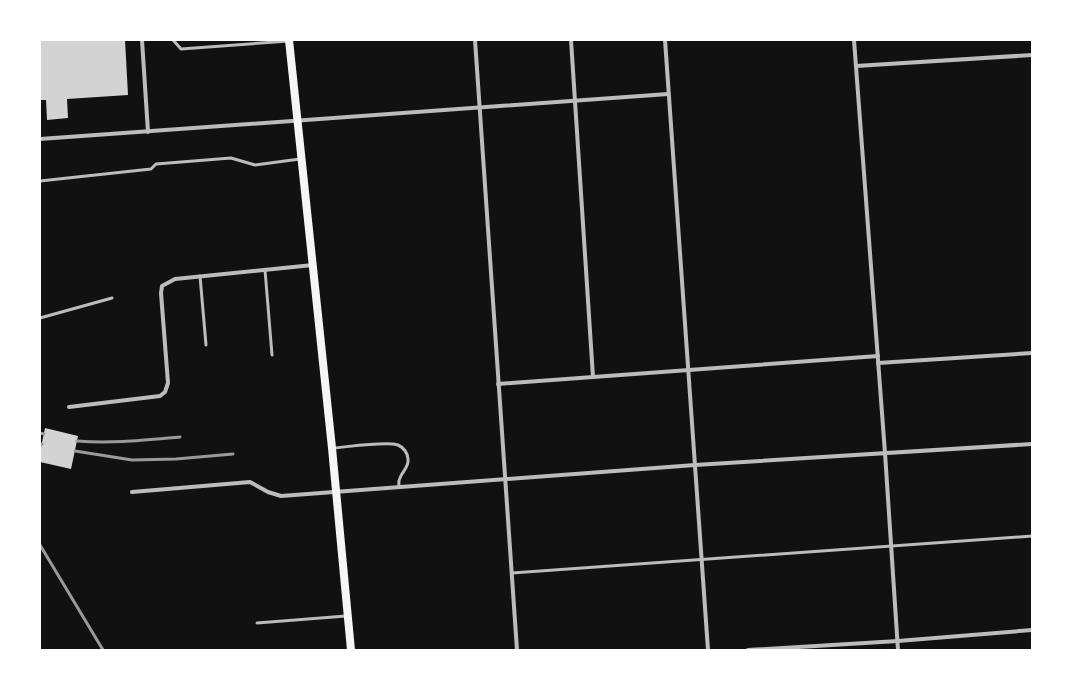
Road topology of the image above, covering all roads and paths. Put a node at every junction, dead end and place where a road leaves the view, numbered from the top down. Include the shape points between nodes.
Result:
1 (142, 40) edge
2 (173, 40) edge
3 (289, 40) edge
4 (475, 40) edge
5 (571, 40) edge
6 (665, 40) edge
7 (854, 40) edge
8 (1032, 55) edge
9 (856, 66) junction
10 (668, 94) junction
11 (574, 102) junction
12 (480, 108) junction
13 (298, 121) junction
14 (148, 132) junction
15 (40, 139) edge
16 (302, 159) junction
17 (40, 181) edge
18 (313, 265) junction
19 (265, 270) junction
20 (200, 276) junction
21 (112, 298) dead end
22 (40, 318) edge
23 (206, 345) dead end
24 (1032, 353) edge
25 (272, 355) dead end
26 (878, 356) junction
27 (878, 363) junction
28 (689, 371) junction
29 (593, 377) junction
30 (498, 384) junction
31 (69, 407) dead end
32 (1032, 444) edge
33 (332, 448) junction
34 (885, 453) junction
35 (695, 466) junction
36 (506, 479) junction
37 (399, 487) junction
38 (132, 492) dead end
39 (336, 492) junction
40 (1032, 536) edge
41 (891, 546) junction
42 (702, 560) junction
43 (512, 573) junction
44 (348, 616) junction
45 (257, 624) dead end
46 (1032, 630) edge
47 (898, 641) junction
48 (351, 650) edge
49 (517, 650) edge
50 (708, 650) edge
51 (748, 650) edge
52 (898, 650) edge

1 - 14 street
2 - 3 lane via 181,49
3 - 13 main road
4 - 12 street
5 - 11 street
6 - 10 street
7 - 9 street
8 - 9 street
9 - 26 street
10 - 11 street
10 - 28 street
11 - 12 street
11 - 29 street
12 - 13 street
12 - 30 street
13 - 14 street
13 - 16 main road
14 - 15 street
16 - 17 lane via 255,165 231,158 156,164 151,169
16 - 18 main road
18 - 19 street
18 - 33 main road
19 - 20 street
19 - 25 lane
20 - 23 lane
20 - 31 street via 175,279 162,286 168,383 163,394
21 - 22 lane
24 - 27 street
26 - 27 street
26 - 28 street
27 - 34 street
28 - 29 street
28 - 35 street
29 - 30 street
30 - 36 street
32 - 34 street
33 - 37 lane via 387,444 401,447 408,461 406,470 400,477
33 - 39 main road
34 - 35 street
34 - 41 street
35 - 36 street
35 - 42 street
36 - 37 street
36 - 43 street
37 - 39 street
38 - 39 street via 250,482 281,496
39 - 44 main road
40 - 41 lane
41 - 42 lane
41 - 47 street
42 - 43 lane
42 - 50 street
43 - 49 street
44 - 45 lane
44 - 48 main road
46 - 47 street
47 - 51 street
47 - 52 street

